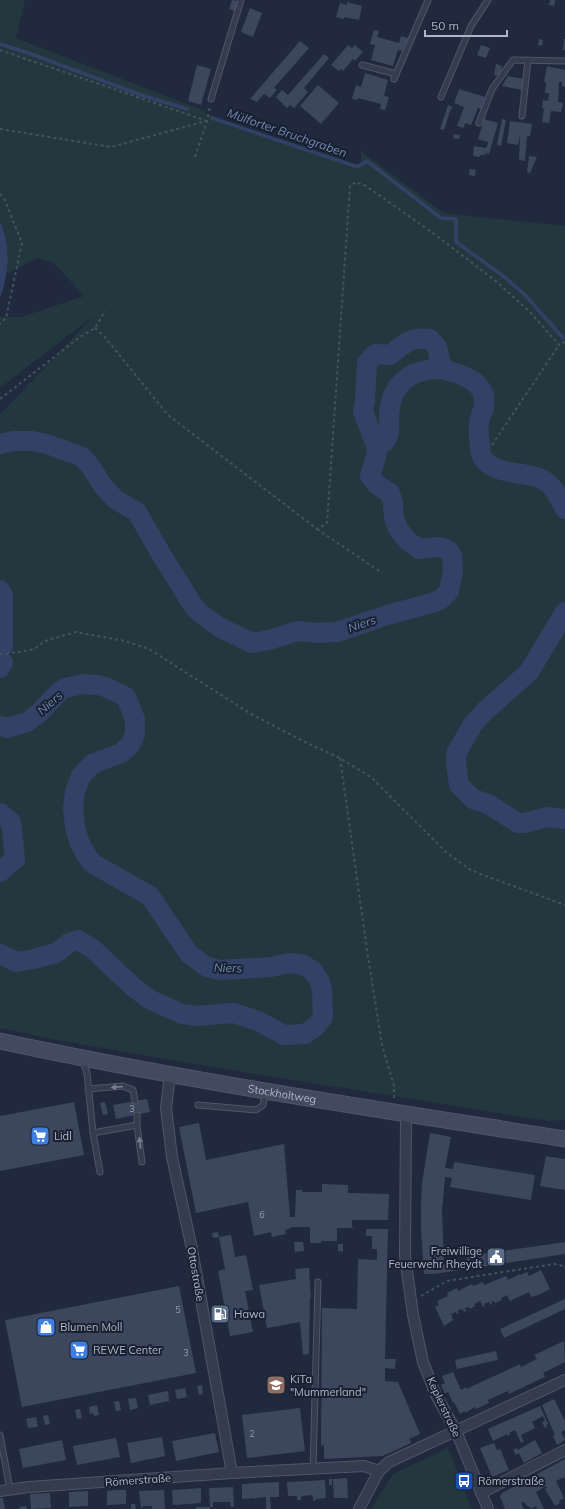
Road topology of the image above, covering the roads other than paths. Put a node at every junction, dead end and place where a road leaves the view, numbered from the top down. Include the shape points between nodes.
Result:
1 (241, 0) edge
2 (428, 0) edge
3 (488, 0) edge
4 (528, 60) junction
5 (565, 61) edge
6 (362, 65) dead end
7 (441, 97) dead end
8 (211, 99) road end
9 (522, 116) dead end
10 (479, 123) dead end
11 (0, 1041) edge
12 (82, 1058) junction
13 (170, 1074) junction
14 (88, 1089) junction
15 (266, 1091) junction
16 (135, 1101) dead end
17 (198, 1105) dead end
18 (400, 1113) junction
19 (137, 1115) dead end
20 (137, 1124) junction
21 (93, 1133) junction
22 (565, 1139) edge
23 (142, 1162) dead end
24 (100, 1172) dead end
25 (318, 1282) dead end
26 (565, 1380) edge
27 (456, 1431) junction
28 (0, 1435) edge
29 (565, 1450) edge
30 (313, 1469) junction
31 (379, 1472) junction
32 (232, 1473) junction
33 (5, 1490) edge
34 (481, 1493) junction
35 (359, 1509) edge
36 (488, 1509) edge

1 - 8 lane
2 - 6 lane via 395,77
3 - 7 lane via 471,26
4 - 5 lane
4 - 9 lane
4 - 10 lane via 514,60 492,89
11 - 12 main road, Stockholtweg
12 - 13 main road, Stockholtweg
12 - 14 lane via 87,1073
13 - 15 main road, Stockholtweg
13 - 32 street, Ottostraße via 166,1108 172,1157 192,1249
16 -> 14 lane via 133,1090 124,1086
14 - 21 lane
15 - 17 lane via 263,1105 256,1110
15 - 18 main road, Stockholtweg
18 - 22 main road, Stockholtweg
18 - 27 street, Keplerstraße via 404,1256 411,1301 423,1362 436,1395
19 - 20 lane
20 - 21 lane
23 -> 20 lane
21 - 24 lane
25 - 30 lane
26 - 27 street
27 - 31 street via 389,1462
27 - 34 street, Keplerstraße
28 - 33 lane
29 - 34 street
30 - 31 street, Römerstraße via 364,1466
30 - 32 street, Römerstraße
31 - 35 street
32 - 33 street, Römerstraße
34 - 36 street, Keplerstraße

